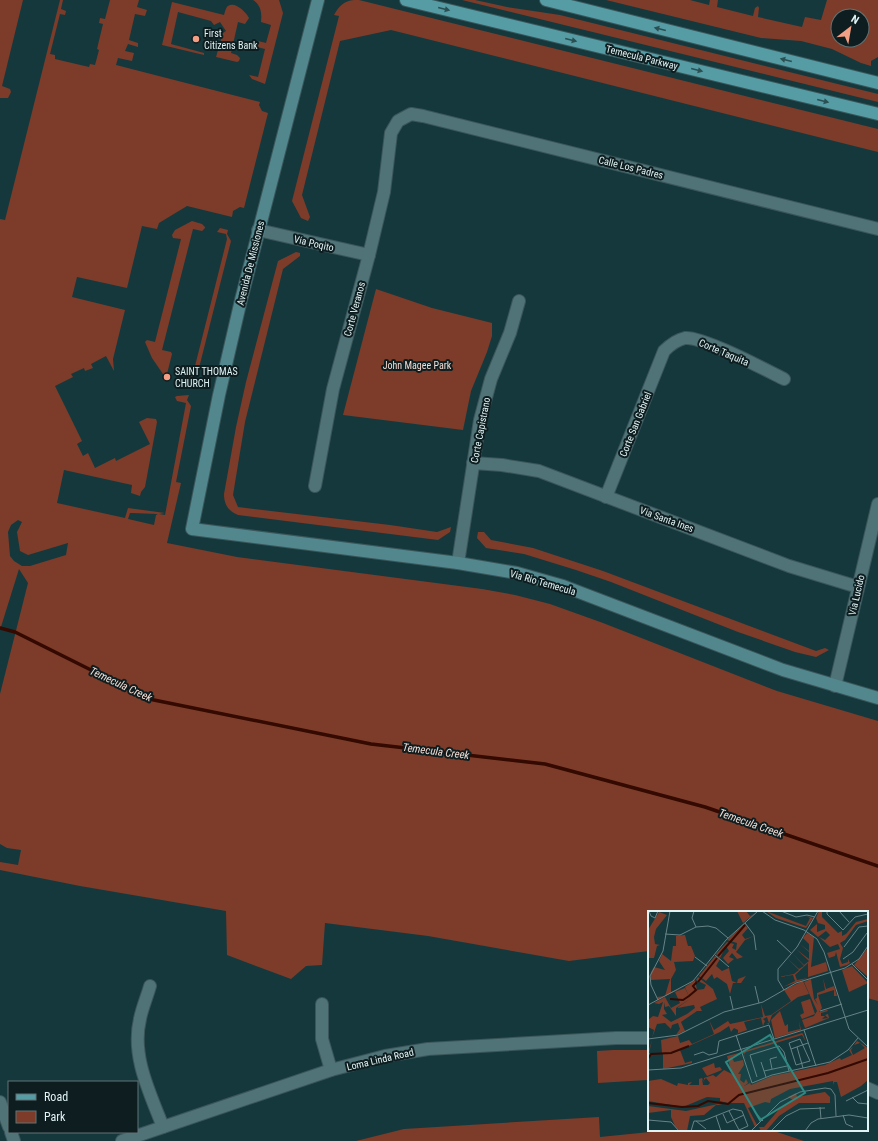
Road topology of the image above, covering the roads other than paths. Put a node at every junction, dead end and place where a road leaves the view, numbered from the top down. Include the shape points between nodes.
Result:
1 (318, 0) edge
2 (406, 0) edge
3 (546, 0) edge
4 (878, 83) edge
5 (878, 114) edge
6 (391, 132) joint
7 (878, 229) edge
8 (258, 230) junction
9 (369, 255) junction
10 (519, 301) dead end
11 (664, 351) joint
12 (784, 379) dead end
13 (473, 463) junction
14 (315, 486) dead end
15 (606, 497) junction
16 (878, 504) edge
17 (192, 529) joint
18 (458, 563) junction
19 (858, 587) junction
20 (835, 686) junction
21 (878, 698) edge
22 (150, 986) dead end
23 (322, 1004) dead end
24 (648, 1038) edge
25 (331, 1070) junction
26 (868, 1088) edge
27 (878, 1093) edge
28 (0, 1102) edge
29 (8, 1124) edge
30 (163, 1127) junction
31 (122, 1141) edge

1 - 8 street, Avenida De Missiones
2 -> 5 main road, Temecula Parkway
4 -> 3 main road
6 - 7 street, Calle Los Padres via 398,121 411,114 423,116
6 - 9 street, Corte Veranos via 384,192
8 - 9 street, Via Poqito
8 - 17 street, Avenida De Missiones via 219,395
9 - 14 street, Corte Veranos via 333,389
10 - 13 street, Corte Capistrano via 510,333 491,379 480,420
11 - 12 street, Corte Taquita via 672,342 685,338 702,340
11 - 15 street, Corte San Gabriel
13 - 15 street, Via Santa Ines via 540,471
13 - 18 street, Corte Capistrano
15 - 19 street, Via Santa Ines via 789,566
16 - 19 street, Via Lucido
17 - 18 street, Via Rio Temecula
18 - 20 street, Via Rio Temecula via 563,586 783,670
19 - 20 street, Via Lucido
20 - 21 street, Via Rio Temecula
22 - 30 street via 140,1019 138,1042 143,1075
23 - 25 street via 322,1039
24 - 25 street, Loma Linda Road via 428,1048
25 - 30 street, Loma Linda Road
26 - 27 street
28 - 29 street
30 - 31 street, Loma Linda Road

